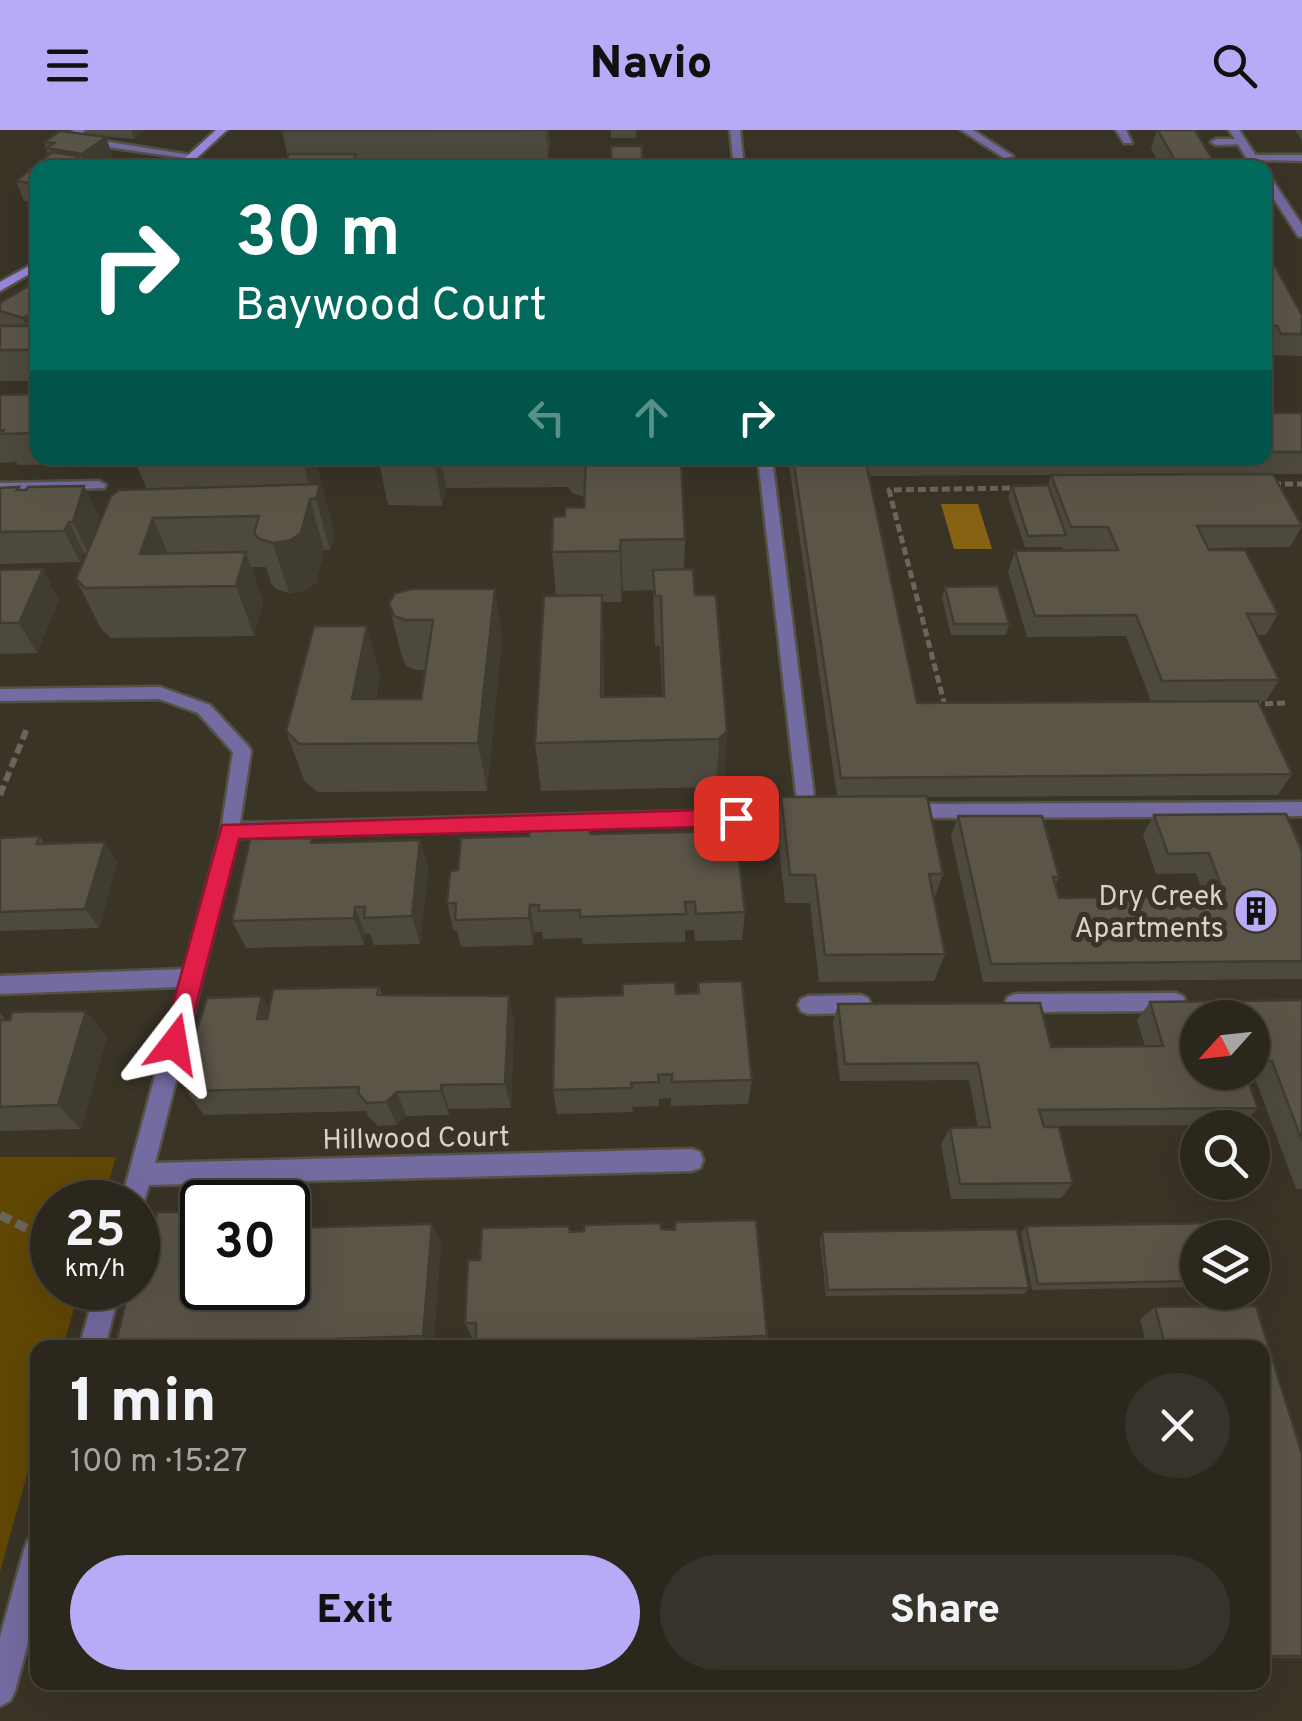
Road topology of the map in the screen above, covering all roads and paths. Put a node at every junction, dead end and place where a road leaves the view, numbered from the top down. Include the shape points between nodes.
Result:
1 (80, 130) edge
2 (222, 130) edge
3 (735, 130) edge
4 (966, 130) edge
5 (1234, 130) edge
6 (1216, 142) dead end
7 (1242, 142) junction
8 (192, 156) junction
9 (1008, 156) dead end
10 (1302, 158) edge
11 (188, 160) edge
12 (738, 160) edge
13 (1255, 160) edge
14 (1272, 161) edge
15 (1272, 187) edge
16 (1302, 234) edge
17 (30, 269) edge
18 (0, 287) edge
19 (766, 465) edge
20 (1302, 484) edge
21 (99, 485) dead end
22 (1263, 485) edge
23 (0, 487) edge
24 (1026, 488) edge
25 (0, 695) edge
26 (41, 695) junction
27 (1250, 704) edge
28 (1288, 704) dead end
29 (962, 706) edge
30 (0, 794) edge
31 (1302, 809) edge
32 (846, 811) edge
33 (886, 811) edge
34 (736, 818) dead end
35 (230, 831) junction
36 (190, 978) junction
37 (0, 985) edge
38 (1180, 1002) edge
39 (885, 1004) edge
40 (1002, 1004) edge
41 (808, 1005) dead end
42 (692, 1160) dead end
43 (141, 1174) junction
44 (139, 1180) edge
45 (0, 1214) edge
46 (30, 1230) edge
47 (102, 1310) edge
48 (94, 1340) edge
49 (30, 1580) edge
50 (0, 1691) edge

1 - 8 street via 69,140
2 - 8 main road
3 - 12 street
4 - 9 street
5 - 7 street
6 - 7 street
7 - 13 street
8 - 11 main road
10 - 14 street
15 - 16 street
17 - 18 main road
19 - 32 street via 807,811
20 - 22 path
21 - 23 street
24 - 29 path via 889,490 943,706
25 - 26 street
26 - 30 path
26 - 35 street via 160,693 204,709 242,752
27 - 28 path
31 - 33 street
34 - 35 street
35 - 36 street
36 - 37 street
36 - 43 street
38 - 40 street
39 - 41 street
42 - 43 street, Hillwood Court
43 - 44 street
45 - 46 path
47 - 48 street
49 - 50 street

